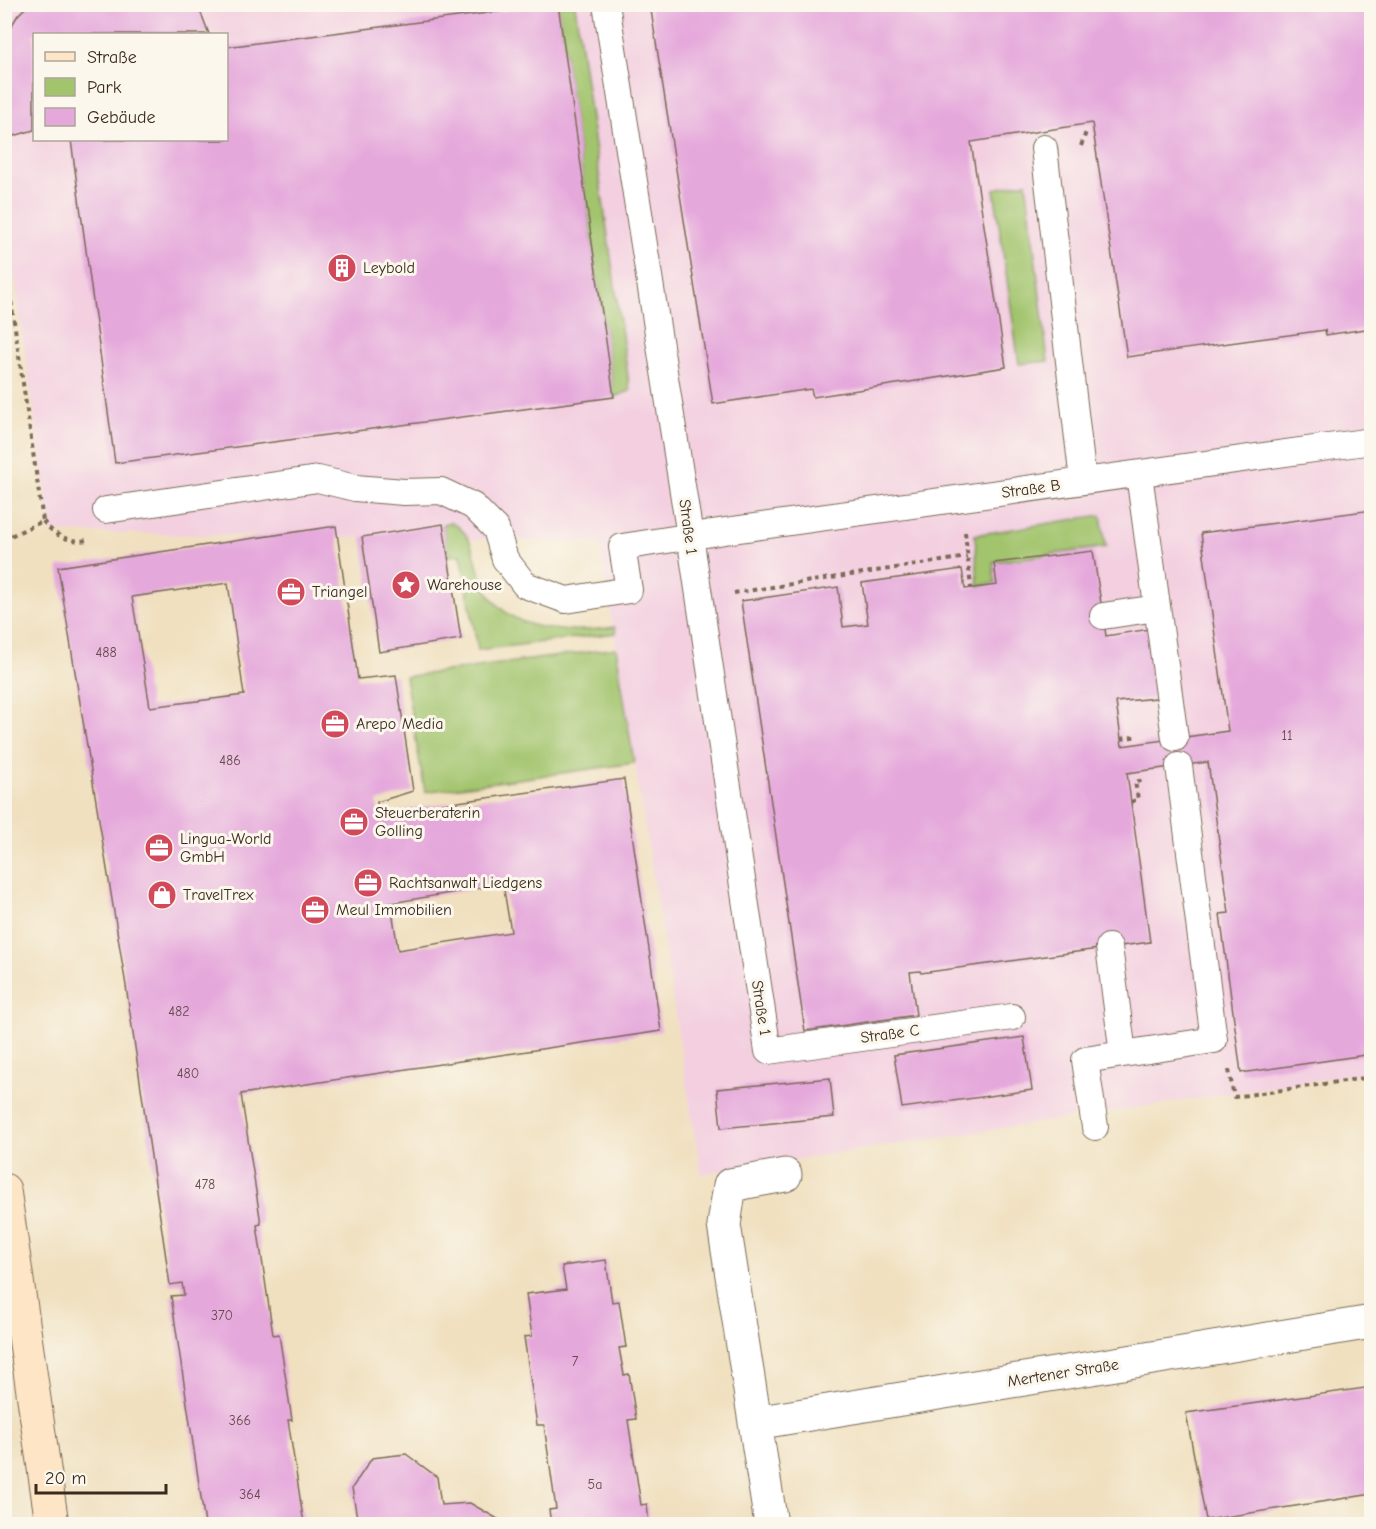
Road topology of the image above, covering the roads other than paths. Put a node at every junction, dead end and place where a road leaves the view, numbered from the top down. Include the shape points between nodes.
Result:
1 (606, 4) edge
2 (1044, 148) dead end
3 (1371, 441) edge
4 (1139, 474) junction
5 (1083, 482) junction
6 (106, 510) dead end
7 (690, 536) junction
8 (1158, 608) junction
9 (1103, 616) dead end
10 (1175, 738) dead end
11 (1179, 766) dead end
12 (1109, 947) dead end
13 (1012, 1017) dead end
14 (768, 1051) joint
15 (1123, 1054) junction
16 (1095, 1127) dead end
17 (785, 1175) dead end
18 (4, 1190) edge
19 (1371, 1322) edge
20 (755, 1423) junction
21 (52, 1524) edge
22 (771, 1524) edge

1 - 7 lane, Straße 1
2 - 5 lane
3 - 4 lane, Straße B
4 - 5 lane, Straße B
4 - 8 lane
5 - 7 lane, Straße B
6 - 7 lane, Straße B via 318,479 354,488 441,491 473,506 496,529 506,559 525,585 566,600 629,590 622,547
7 - 14 lane, Straße 1
8 - 9 lane
8 - 10 lane
11 - 15 lane via 1214,1040
12 - 15 lane
13 - 14 lane, Straße C
15 - 16 lane via 1085,1060
17 - 20 street via 730,1185 724,1224
18 - 21 main road
19 - 20 street, Mertener Straße
20 - 22 street

